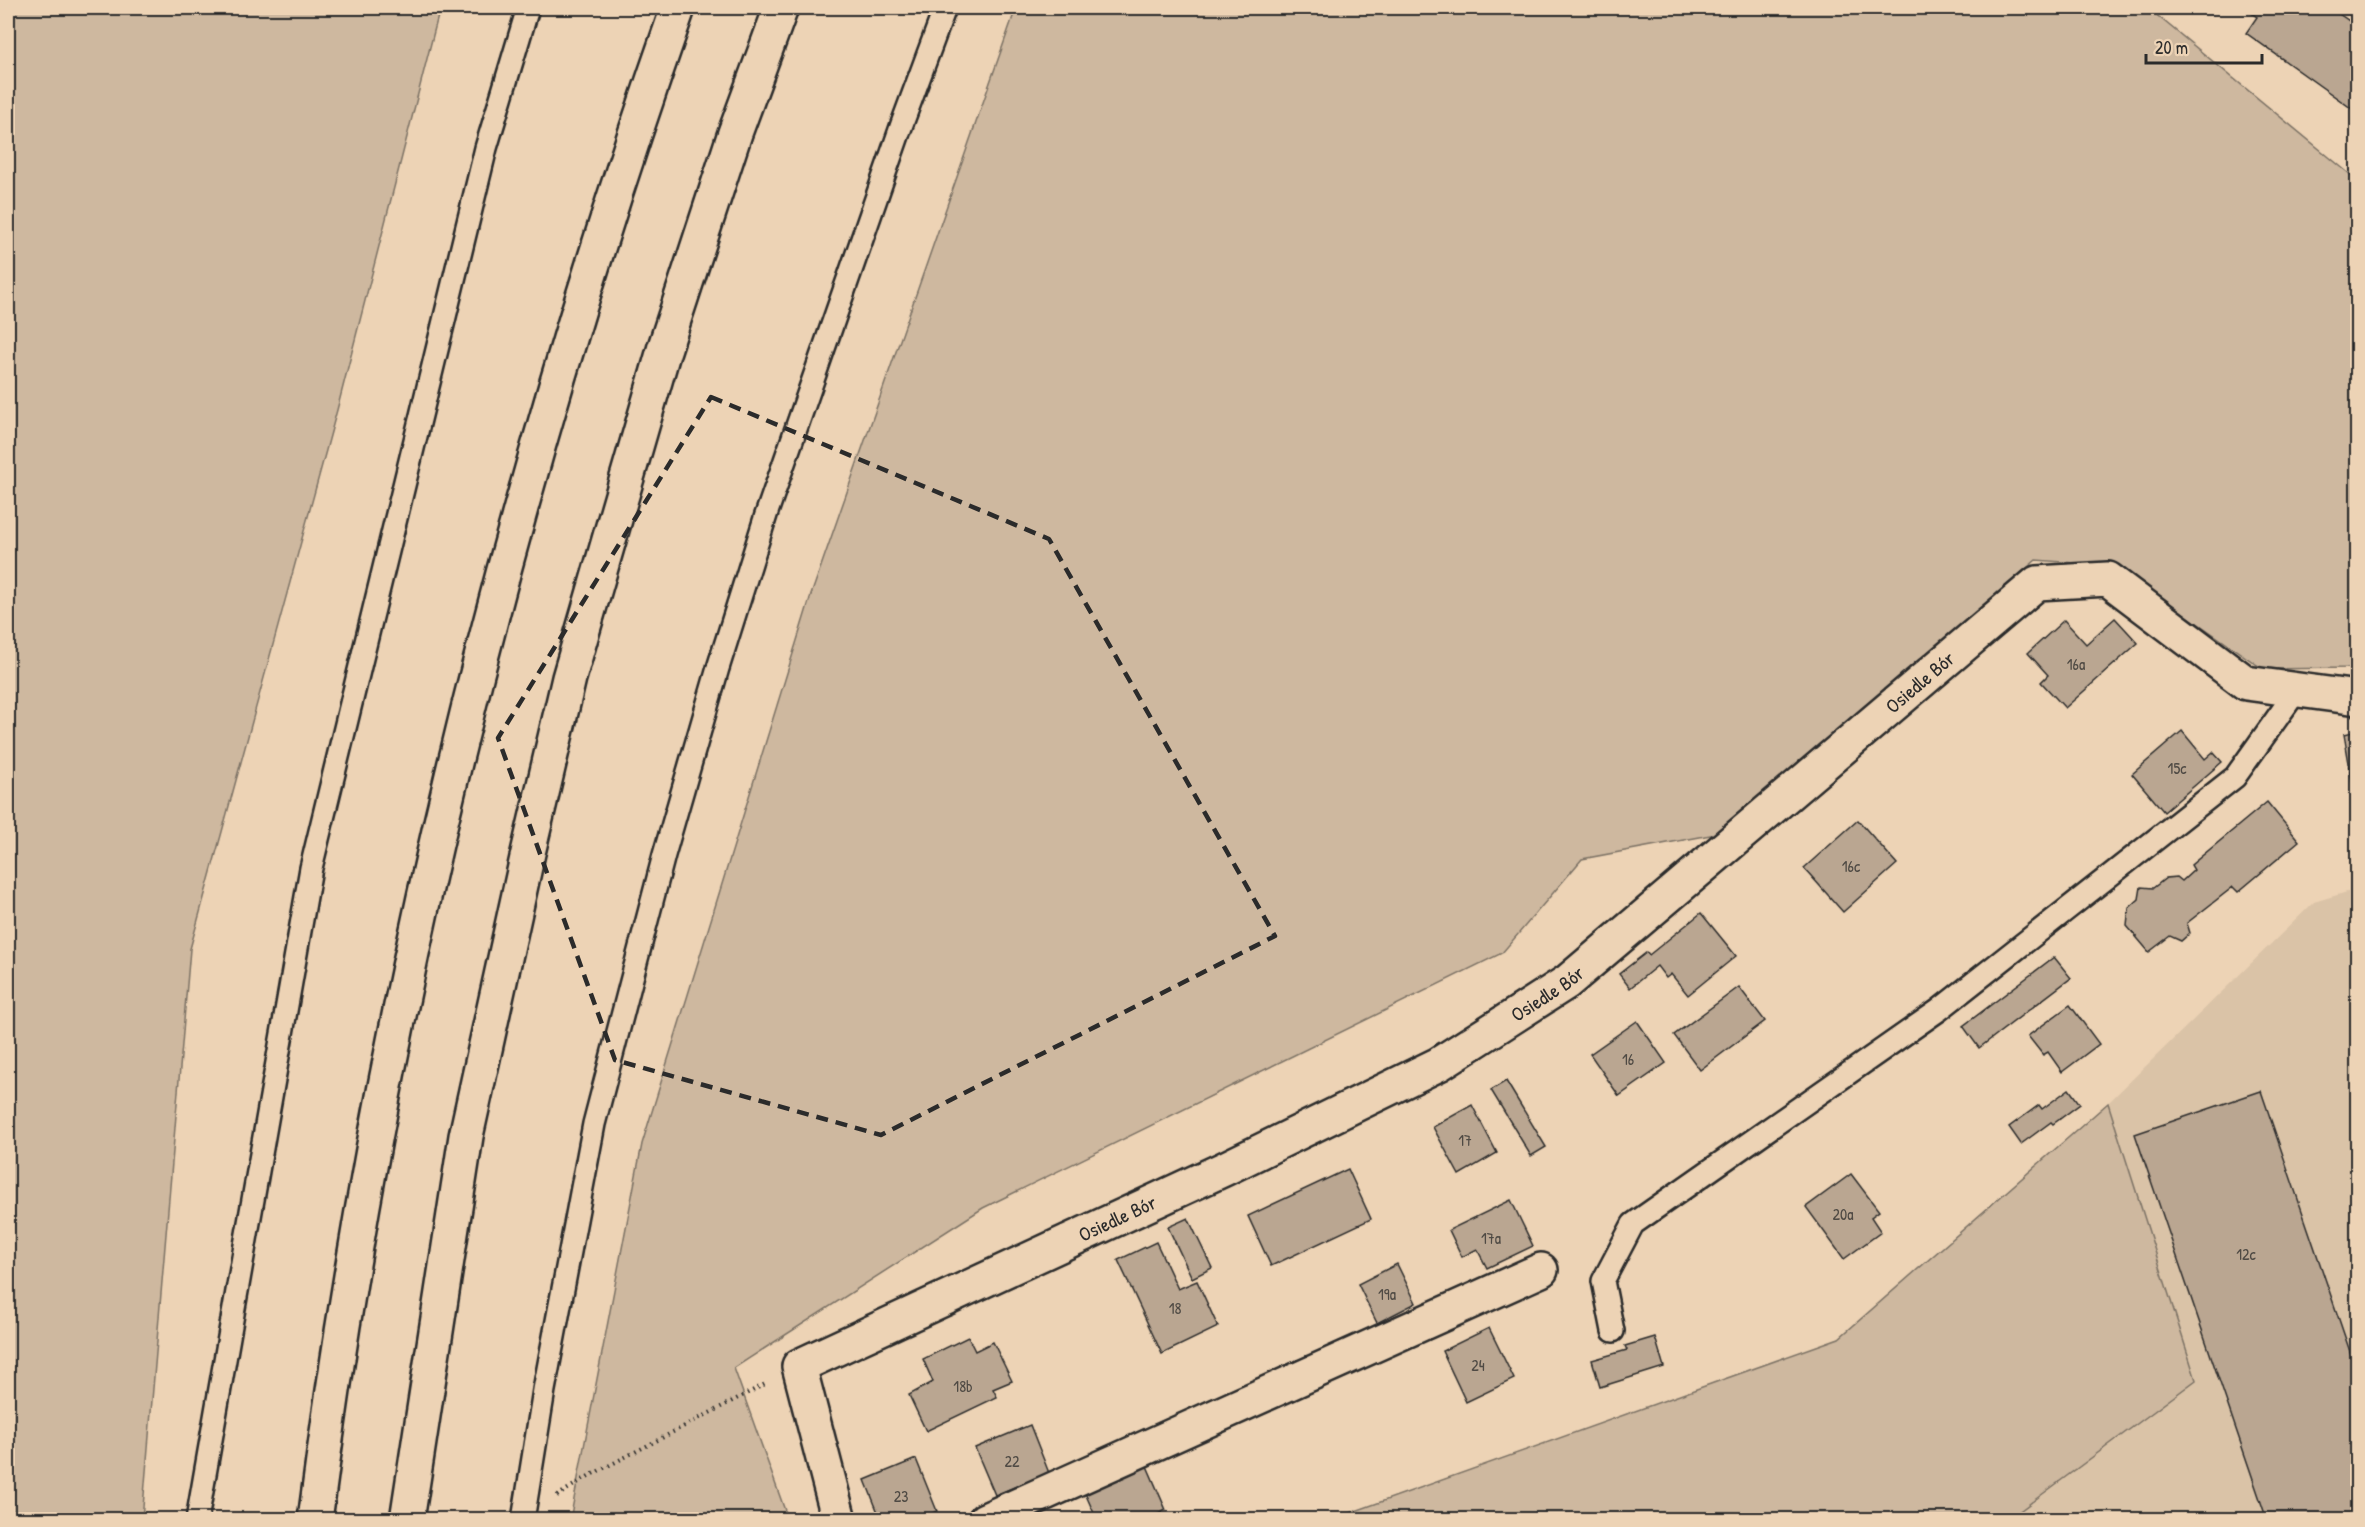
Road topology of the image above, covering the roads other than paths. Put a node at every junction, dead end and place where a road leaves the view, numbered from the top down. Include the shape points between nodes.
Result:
1 (528, 8) edge
2 (678, 8) edge
3 (781, 8) edge
4 (945, 8) edge
5 (2297, 690) junction
6 (2358, 698) edge
7 (1541, 1270) dead end
8 (1613, 1331) dead end
9 (523, 1519) edge
10 (197, 1520) edge
11 (315, 1520) edge
12 (407, 1520) edge
13 (840, 1520) edge
14 (985, 1520) edge

1 - 10 lane via 486,148 311,868
2 - 11 main road via 546,416 453,767 378,1121
3 - 12 main road via 667,339 569,678 466,1136
4 - 9 lane via 766,515 664,855 594,1124
5 - 6 main road, Osiedle Bór
5 - 8 lane via 2235,777 1939,1010 1633,1224 1603,1281
5 - 13 main road, Osiedle Bór via 2246,683 2108,579 2037,583 1567,982 1438,1064 1224,1169 799,1366
7 - 14 main road

